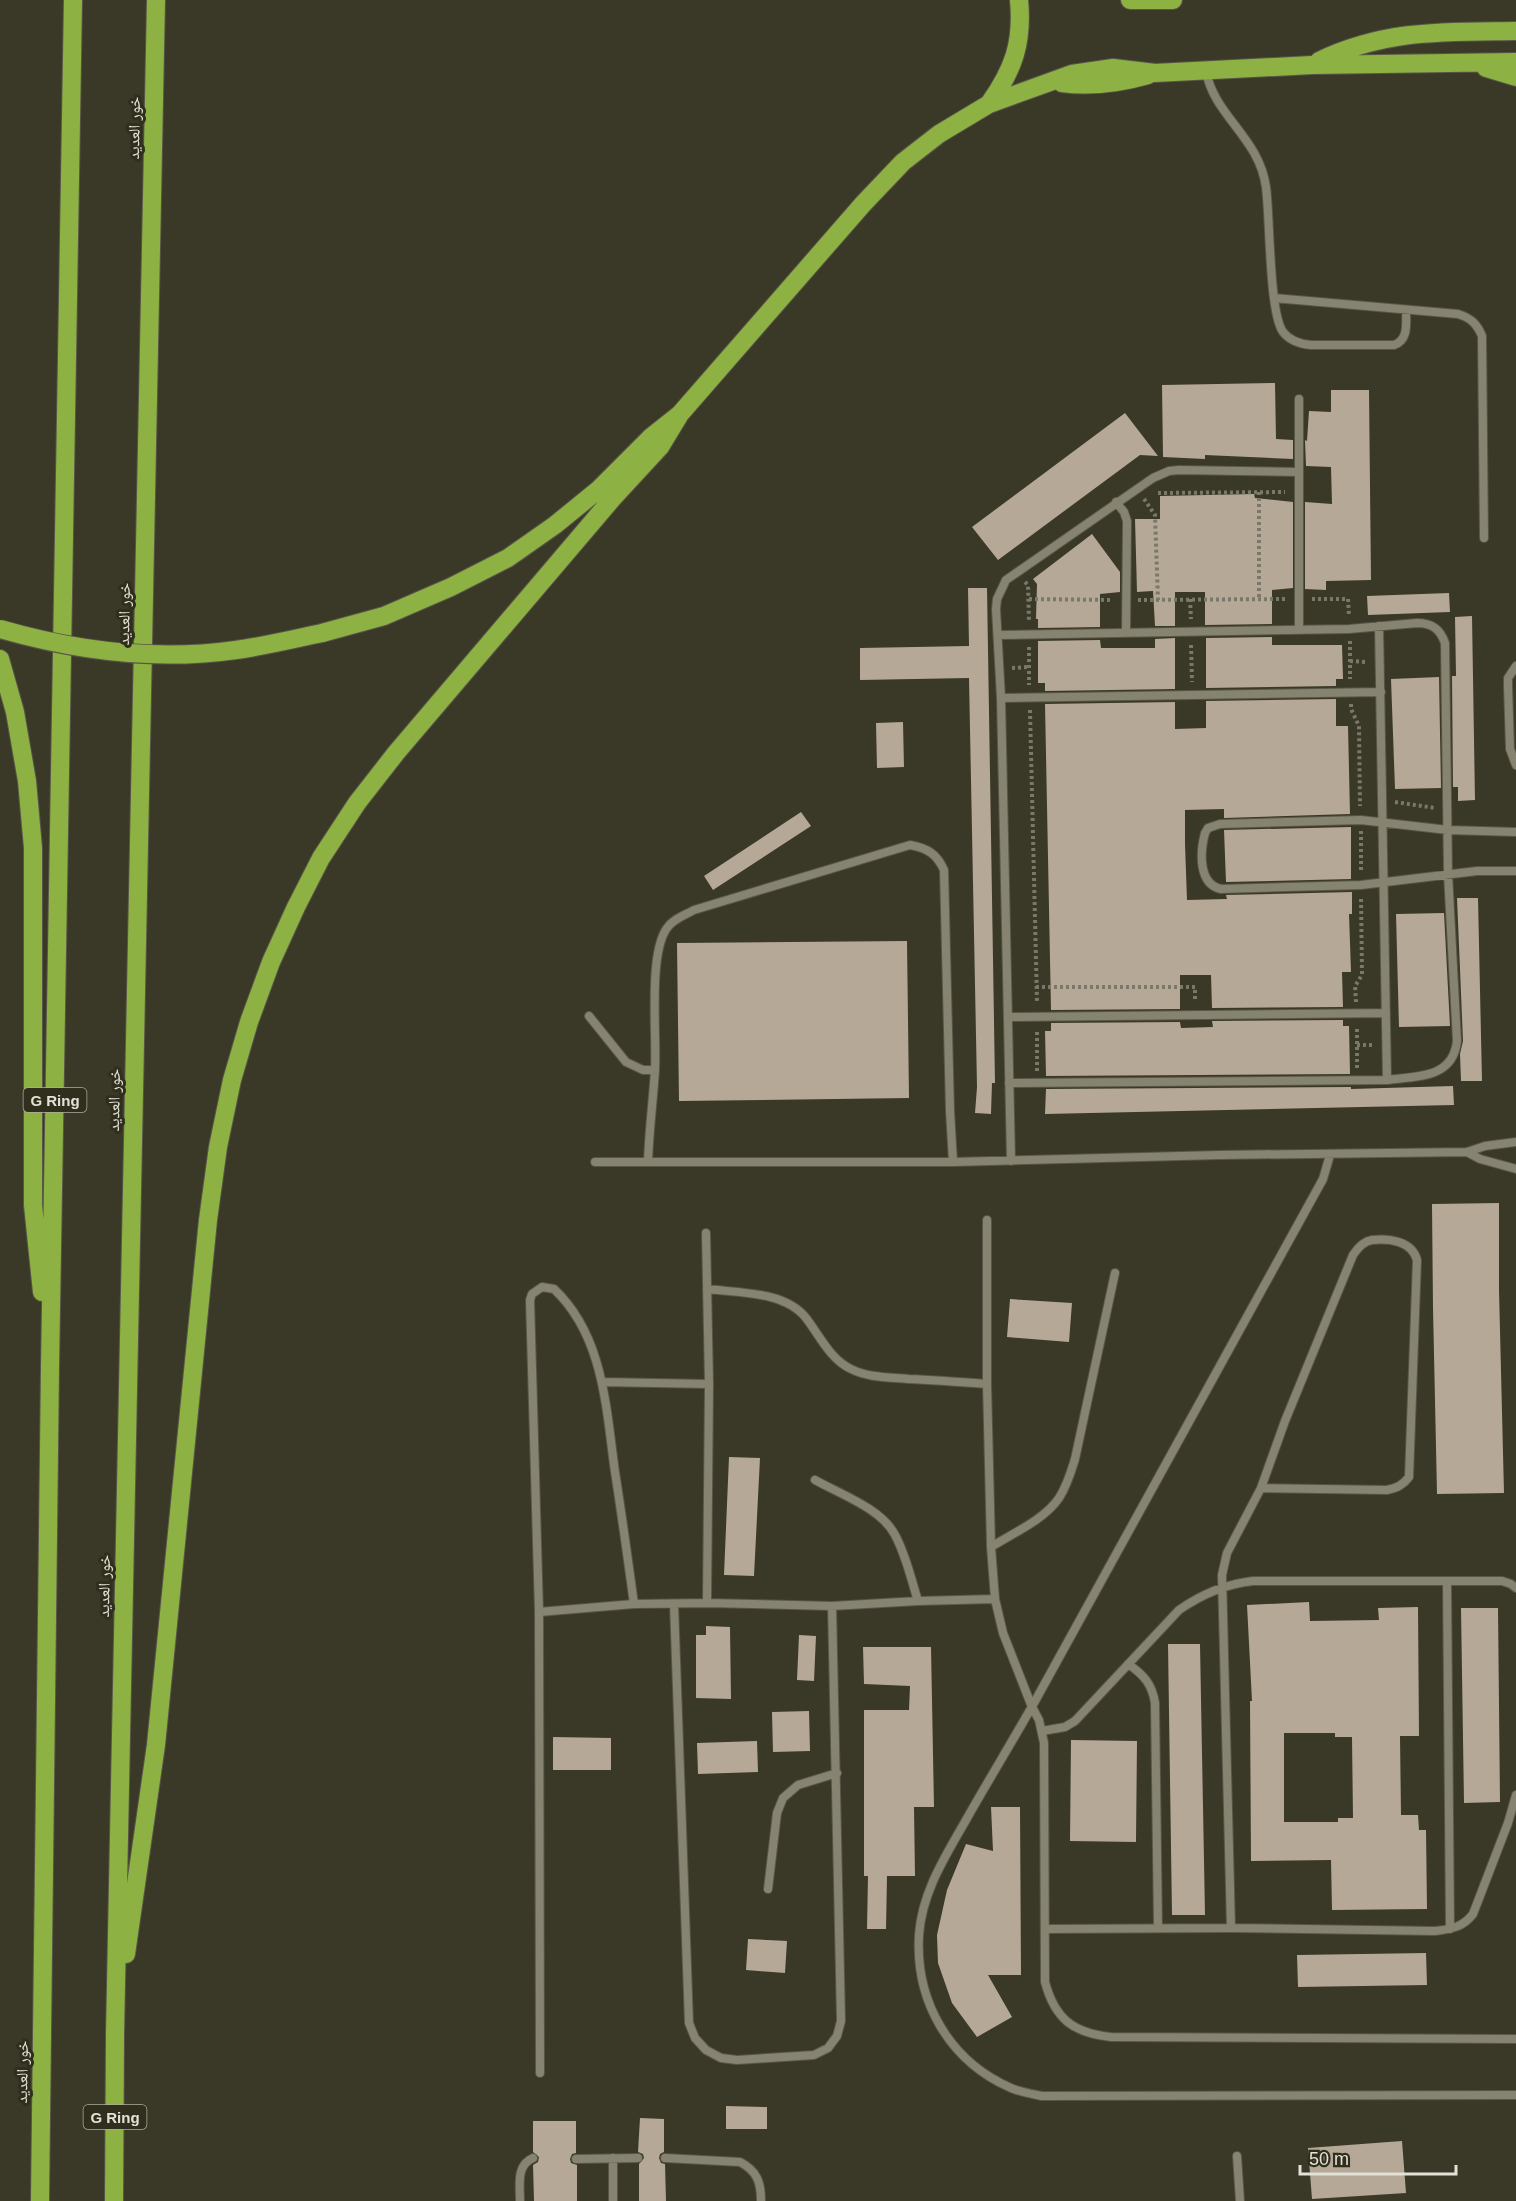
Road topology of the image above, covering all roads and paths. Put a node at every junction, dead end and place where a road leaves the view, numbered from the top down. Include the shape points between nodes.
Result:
1 (73, 0) edge
2 (156, 0) edge
3 (1019, 0) edge
4 (1130, 0) edge
5 (1173, 0) edge
6 (1516, 31) edge
7 (1516, 62) edge
8 (1470, 63) junction
9 (1312, 65) junction
10 (1206, 70) junction
11 (1516, 77) edge
12 (989, 104) junction
13 (1274, 298) junction
14 (1406, 310) junction
15 (1299, 399) dead end
16 (680, 414) junction
17 (1298, 472) junction
18 (1136, 489) junction
19 (1259, 492) junction
20 (1298, 492) junction
21 (1116, 502) junction
22 (1146, 502) junction
23 (1484, 538) dead end
24 (1017, 572) junction
25 (1029, 599) junction
26 (1259, 599) junction
27 (1297, 599) junction
28 (1125, 600) junction
29 (1158, 600) junction
30 (1379, 626) junction
31 (0, 629) edge
32 (1349, 629) junction
33 (1299, 630) junction
34 (1029, 633) junction
35 (1126, 633) junction
36 (998, 635) junction
37 (0, 658) edge
38 (1516, 666) edge
39 (1351, 691) junction
40 (1381, 692) junction
41 (1029, 697) junction
42 (1001, 698) junction
43 (1516, 765) edge
44 (1360, 800) junction
45 (1382, 800) junction
46 (1447, 810) junction
47 (1361, 820) junction
48 (1382, 823) junction
49 (1448, 830) junction
50 (1516, 832) edge
51 (1516, 871) edge
52 (1448, 874) junction
53 (1383, 883) junction
54 (1361, 885) junction
55 (1036, 987) junction
56 (1357, 1013) junction
57 (1386, 1013) junction
58 (1196, 1015) junction
59 (588, 1016) dead end
60 (1008, 1017) junction
61 (1037, 1017) junction
62 (654, 1070) junction
63 (1356, 1080) junction
64 (1387, 1080) junction
65 (1037, 1082) junction
66 (1009, 1083) junction
67 (1516, 1142) edge
68 (1467, 1152) junction
69 (1330, 1155) junction
70 (1011, 1161) junction
71 (595, 1162) dead end
72 (648, 1162) junction
73 (953, 1162) junction
74 (1516, 1169) edge
75 (987, 1220) dead end
76 (706, 1233) dead end
77 (1115, 1273) dead end
78 (707, 1289) junction
79 (50, 1367) junction
80 (602, 1382) junction
81 (709, 1384) junction
82 (987, 1384) junction
83 (815, 1480) dead end
84 (1261, 1488) junction
85 (991, 1547) junction
86 (1447, 1581) junction
87 (1223, 1587) junction
88 (1516, 1588) edge
89 (995, 1599) junction
90 (918, 1601) junction
91 (707, 1603) junction
92 (634, 1604) junction
93 (674, 1604) junction
94 (832, 1606) junction
95 (539, 1611) junction
96 (1128, 1664) junction
97 (1032, 1707) junction
98 (1042, 1731) junction
99 (837, 1773) junction
100 (1516, 1796) edge
101 (768, 1888) dead end
102 (1158, 1928) junction
103 (1231, 1928) junction
104 (1045, 1929) junction
105 (1450, 1929) junction
106 (115, 2034) junction
107 (1516, 2038) edge
108 (540, 2073) dead end
109 (1516, 2095) edge
110 (1237, 2156) dead end
111 (533, 2158) dead end
112 (613, 2158) junction
113 (638, 2158) dead end
114 (664, 2158) dead end
115 (576, 2159) dead end
116 (40, 2201) edge
117 (114, 2201) edge
118 (520, 2201) edge
119 (613, 2201) edge
120 (761, 2201) edge
121 (1239, 2201) edge

1 - 79 highway, خور العديد / G Ring
2 - 106 highway, خور العديد / G Ring
3 - 12 highway via 1021,19 1016,53 1003,85
4 - 5 highway
6 - 9 highway via 1404,35 1356,46
7 - 8 highway
8 - 9 highway
8 - 11 highway
9 - 10 highway
10 - 12 highway via 1093,70
10 - 13 lane via 1214,95 1250,144 1263,173
12 - 16 highway via 939,134 903,162
13 - 14 lane
13 - 14 lane via 1282,331 1300,344 1399,344 1405,335
14 - 23 lane via 1467,317 1482,336
15 - 17 lane
16 - 31 highway, bridge via 598,490 508,558 451,588 384,616 236,650 180,654 113,651 43,641
16 - 106 highway via 660,447 604,508 357,803 321,858 296,907 249,1022 218,1147 208,1220 156,1745
17 - 18 lane via 1179,470 1161,474
17 - 20 lane
18 - 21 lane
18 - 22 path
19 - 20 path
19 - 22 path via 1156,493
19 - 26 path
20 - 27 lane
21 - 24 lane
21 - 28 lane via 1126,521
22 - 29 path via 1155,515
24 - 25 path via 1028,585
24 - 36 lane via 1006,580 997,599
25 - 28 path
25 - 34 path
26 - 27 path
26 - 29 path
27 - 32 path via 1348,599
27 - 33 lane
28 - 29 path
28 - 35 lane
30 - 32 lane
30 - 40 lane
30 - 46 lane via 1425,622 1443,636
32 - 33 lane
32 - 39 path
33 - 35 lane
34 - 35 lane
34 - 36 lane
34 - 41 path
36 - 42 lane
37 - 79 highway via 15,712 27,781 33,848 33,1205
38 - 43 lane via 1508,678 1510,749
39 - 40 lane
39 - 41 lane
39 - 44 path via 1351,709 1359,726
40 - 45 lane
41 - 42 lane
41 - 55 path
42 - 60 lane
44 - 45 path
44 - 47 path
45 - 46 path
45 - 48 lane
46 - 49 lane
47 - 48 lane
47 - 54 path
47 - 54 lane via 1214,825 1203,839 1203,874 1209,885 1221,889
48 - 49 lane
48 - 53 lane
49 - 50 lane
49 - 52 lane
51 - 52 lane
52 - 53 lane
52 - 64 lane via 1456,1050 1453,1059 1440,1071
53 - 54 lane
53 - 57 lane
54 - 56 path via 1362,975 1355,986
55 - 58 path via 1195,987
55 - 61 path
56 - 57 lane
56 - 58 lane
56 - 63 path
57 - 64 lane
58 - 61 lane
59 - 62 lane via 626,1062 643,1070
60 - 61 lane
60 - 66 lane
61 - 65 path
62 - 72 lane
62 - 73 lane via 656,961 666,928 694,910 910,845 922,847 940,860 944,870
63 - 64 lane
63 - 65 lane
65 - 66 lane
66 - 70 lane
67 - 68 lane
68 - 69 lane
68 - 74 lane
69 - 70 lane
69 - 97 lane via 1323,1179
70 - 73 lane
71 - 72 lane
72 - 73 lane
75 - 82 lane
76 - 78 lane
77 - 85 lane via 1069,1477 1058,1498 1043,1514
78 - 81 lane
78 - 82 lane via 766,1297 791,1305 805,1316 840,1362 867,1376
79 - 116 highway, خور العديد / G Ring
80 - 81 lane
80 - 92 lane
80 - 95 lane via 591,1345 569,1305 554,1289 537,1290 530,1300
81 - 91 lane
82 - 85 lane
83 - 90 lane via 885,1521 897,1539
84 - 84 lane via 1353,1255 1372,1240 1407,1244 1417,1260 1408,1477 1404,1484 1388,1490
84 - 87 lane via 1227,1553
85 - 89 lane
86 - 87 lane via 1253,1581
86 - 88 lane via 1502,1581
86 - 105 lane
87 - 96 lane via 1179,1610
87 - 103 lane
89 - 90 lane
89 - 97 lane via 1003,1633
90 - 94 lane
91 - 93 lane
91 - 94 lane
92 - 93 lane
92 - 95 lane
93 - 99 lane via 689,2023 695,2038 721,2058 814,2055 828,2048 837,2036 842,2006
94 - 99 lane
95 - 108 lane
96 - 98 lane via 1075,1720
96 - 102 lane via 1143,1674 1155,1703
97 - 98 lane
97 - 109 lane via 936,1873 925,1903 920,1965 926,1995 957,2052 1011,2088 1042,2096
98 - 104 lane
99 - 101 lane via 798,1785 783,1798 777,1813
100 - 105 lane via 1473,1914 1466,1924
102 - 103 lane
102 - 104 lane
103 - 105 lane
104 - 107 lane via 1044,1982 1050,2000 1074,2028 1092,2035
106 - 117 highway, خور العديد / G Ring
110 - 121 lane
111 - 118 lane via 521,2169
112 - 113 lane
112 - 115 lane
112 - 119 lane
114 - 120 lane via 740,2162 756,2174

